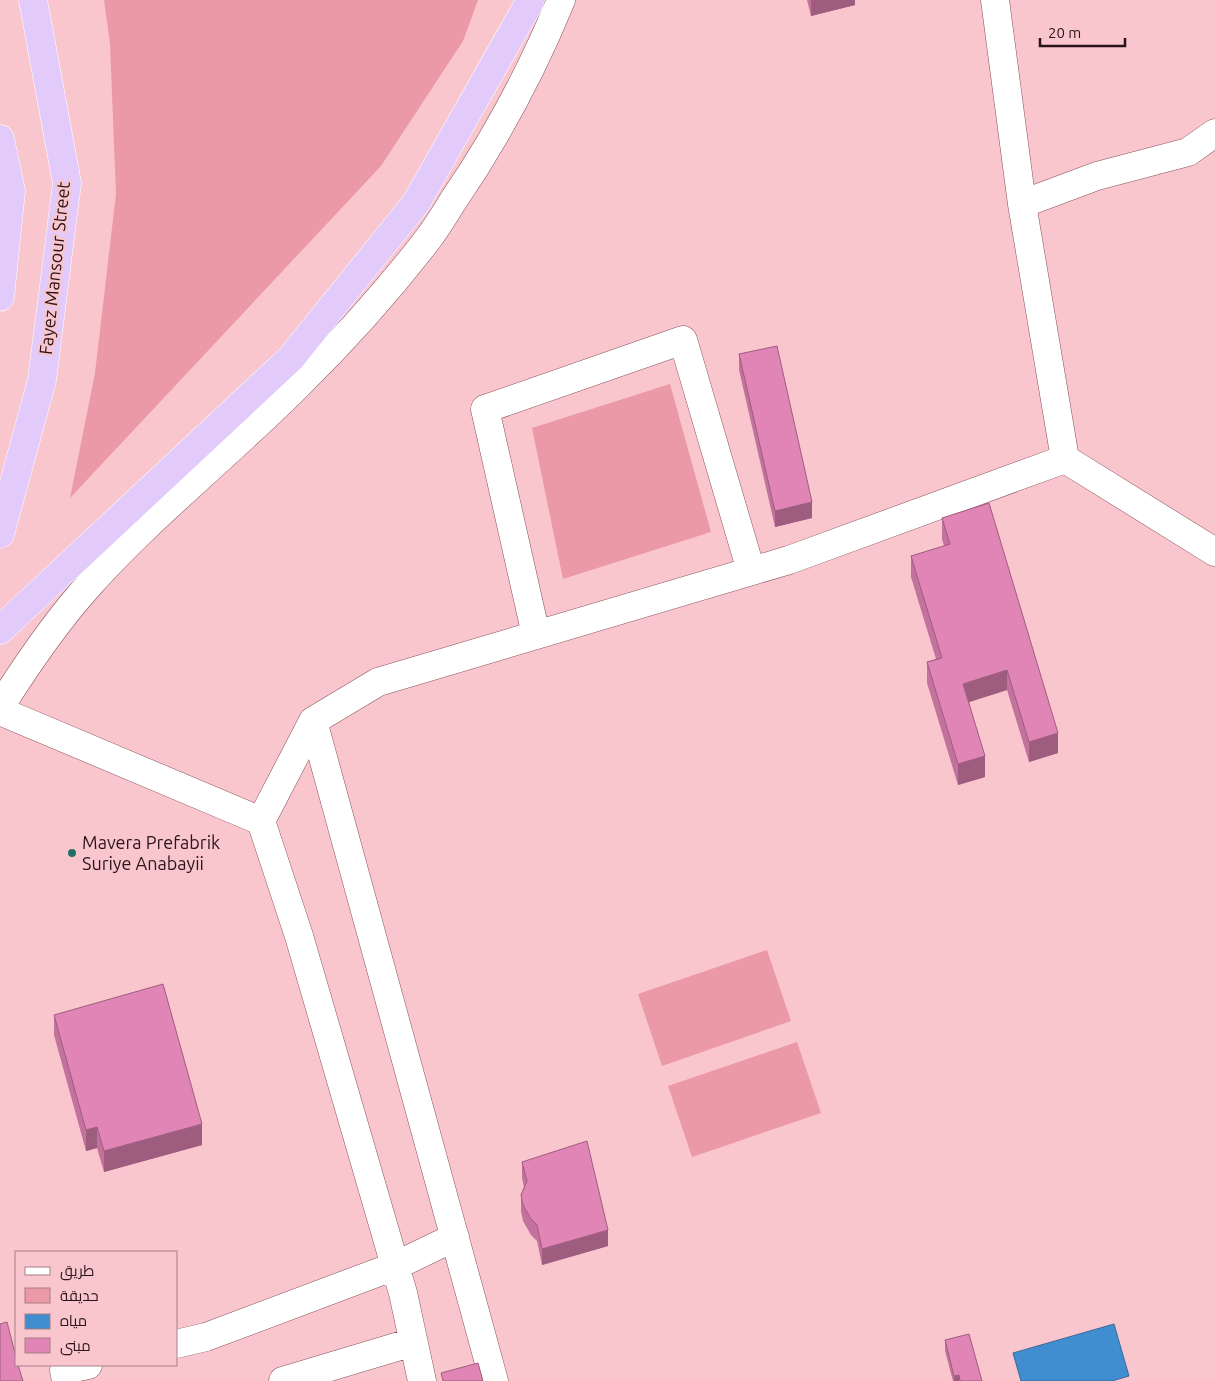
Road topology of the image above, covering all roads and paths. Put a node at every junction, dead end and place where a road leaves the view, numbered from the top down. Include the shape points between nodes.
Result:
1 (33, 0) edge
2 (530, 0) edge
3 (561, 0) edge
4 (995, 0) edge
5 (1215, 133) edge
6 (0, 139) edge
7 (1022, 204) junction
8 (0, 297) edge
9 (1065, 459) junction
10 (0, 534) edge
11 (1215, 552) edge
12 (751, 571) junction
13 (0, 630) edge
14 (536, 634) junction
15 (0, 707) edge
16 (0, 711) edge
17 (313, 721) junction
18 (261, 821) junction
19 (455, 1237) junction
20 (395, 1266) junction
21 (413, 1342) junction
22 (178, 1344) edge
23 (83, 1366) edge
24 (66, 1381) edge
25 (283, 1381) edge
26 (422, 1381) edge
27 (494, 1381) edge

1 - 10 highway, Fayez Mansour Street via 67,183 42,380
2 - 13 highway via 416,203 291,358
3 - 15 street via 512,106 472,174 422,246 387,290 296,388 88,586 25,667
4 - 7 street
5 - 7 street via 1188,152 1098,176
6 - 8 highway via 11,191
7 - 9 street
9 - 11 street
9 - 12 street
12 - 14 street
12 - 14 street via 683,340 485,408
14 - 17 street via 378,682
16 - 18 street
17 - 18 street
17 - 19 street
18 - 20 street via 299,936
19 - 20 street
19 - 27 street
20 - 21 street
20 - 22 street via 206,1337
21 - 25 street
21 - 26 street
23 - 24 street via 64,1370

